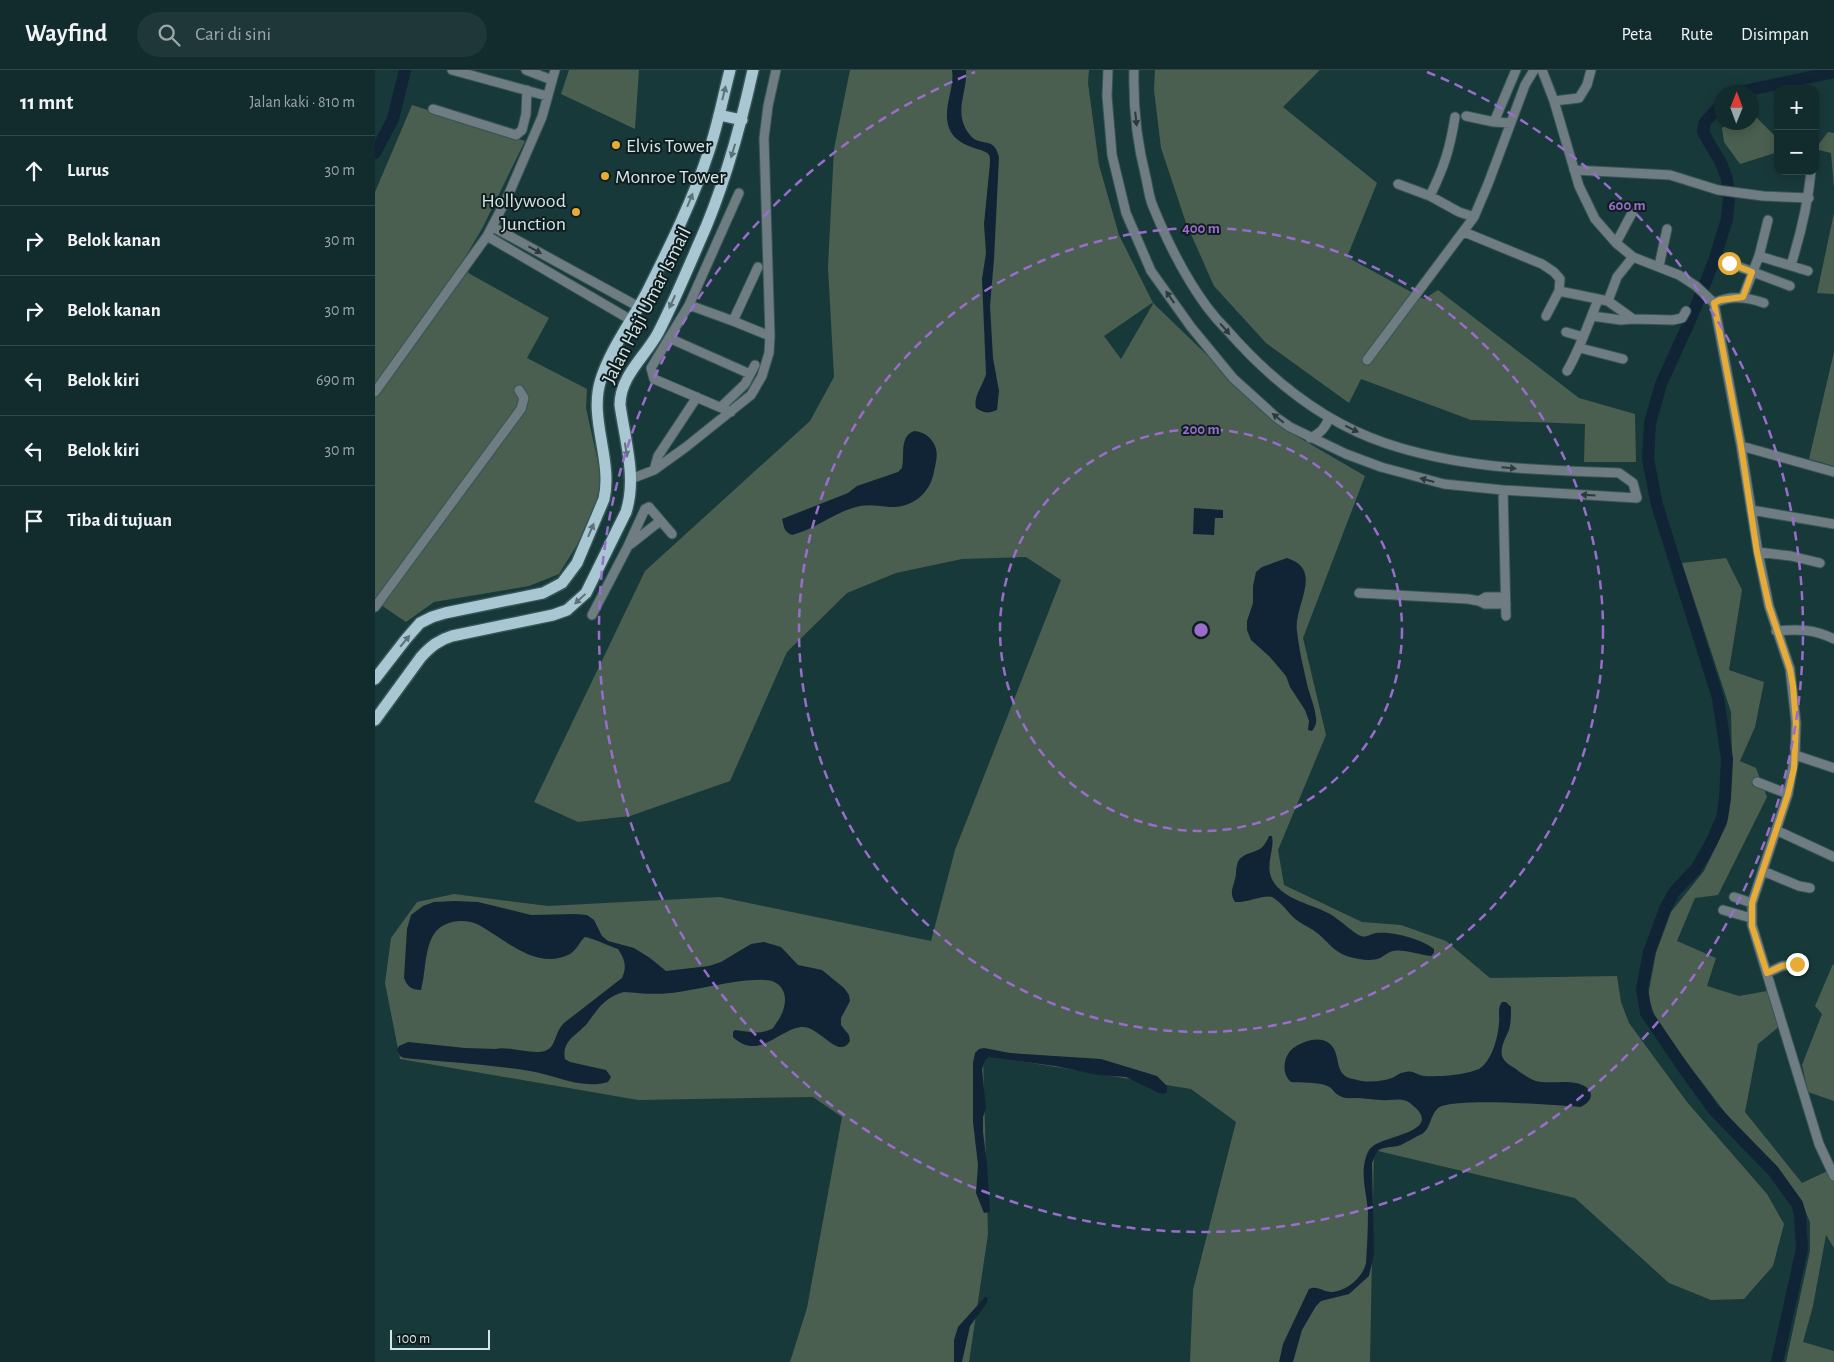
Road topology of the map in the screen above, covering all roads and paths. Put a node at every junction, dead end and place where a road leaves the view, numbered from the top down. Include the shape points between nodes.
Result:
1 (452, 70) edge
2 (530, 70) edge
3 (555, 70) edge
4 (730, 70) edge
5 (753, 70) edge
6 (776, 70) edge
7 (1107, 70) edge
8 (1134, 70) edge
9 (1516, 70) edge
10 (1533, 70) edge
11 (1542, 70) edge
12 (1591, 70) edge
13 (552, 80) junction
14 (524, 89) junction
15 (547, 96) junction
16 (1554, 102) junction
17 (433, 109) dead end
18 (719, 115) junction
19 (1466, 116) dead end
20 (1455, 117) dead end
21 (742, 120) junction
22 (1503, 122) junction
23 (1574, 170) junction
24 (1811, 175) edge
25 (1398, 184) dead end
26 (739, 194) dead end
27 (1430, 196) junction
28 (1809, 198) junction
29 (1632, 213) dead end
30 (1472, 216) junction
31 (1767, 220) dead end
32 (493, 227) junction
33 (1667, 229) dead end
34 (1464, 232) junction
35 (487, 236) junction
36 (1616, 243) junction
37 (1759, 256) junction
38 (1633, 257) junction
39 (1729, 263) dead end
40 (1791, 265) junction
41 (1659, 266) junction
42 (758, 267) dead end
43 (1808, 271) dead end
44 (1752, 272) junction
45 (594, 282) junction
46 (1790, 286) dead end
47 (1559, 291) junction
48 (588, 294) junction
49 (1743, 297) junction
50 (1598, 300) junction
51 (1609, 301) junction
52 (1713, 302) junction
53 (1763, 303) dead end
54 (689, 305) junction
55 (639, 307) junction
56 (1686, 311) dead end
57 (1545, 316) dead end
58 (1592, 316) junction
59 (1633, 319) junction
60 (631, 320) junction
61 (733, 321) junction
62 (1566, 332) dead end
63 (771, 336) junction
64 (1583, 337) junction
65 (669, 338) junction
66 (1580, 348) junction
67 (1623, 359) dead end
68 (1367, 360) dead end
69 (1567, 372) dead end
70 (519, 390) dead end
71 (375, 392) edge
72 (697, 397) junction
73 (721, 407) junction
74 (731, 412) junction
75 (1329, 418) junction
76 (1310, 438) junction
77 (1741, 446) junction
78 (654, 470) junction
79 (1834, 472) edge
80 (631, 479) junction
81 (1503, 490) junction
82 (1751, 510) junction
83 (626, 512) junction
84 (640, 518) junction
85 (660, 521) junction
86 (1834, 524) edge
87 (672, 534) dead end
88 (629, 546) junction
89 (1757, 552) junction
90 (1819, 563) dead end
91 (1359, 593) dead end
92 (1505, 600) junction
93 (375, 607) edge
94 (592, 615) dead end
95 (1506, 616) dead end
96 (1776, 630) junction
97 (1833, 637) edge
98 (375, 679) edge
99 (375, 720) edge
100 (1795, 755) junction
101 (1834, 768) edge
102 (1757, 782) dead end
103 (1788, 794) junction
104 (1776, 830) junction
105 (1834, 857) edge
106 (1763, 871) junction
107 (1810, 888) dead end
108 (1734, 896) dead end
109 (1752, 903) junction
110 (1723, 910) dead end
111 (1751, 918) junction
112 (1797, 964) dead end
113 (1767, 973) junction
114 (1834, 1176) edge

1 - 14 street
2 - 13 street
2 - 14 street
3 - 13 street
18 -> 4 main road, Jalan Haji Umar Ismail
5 - 21 main road, Jalan Haji Umar Ismail
6 - 63 street via 764,138
76 -> 7 street via 1277,418 1233,378 1191,327 1151,270 1126,213 1112,155
8 -> 75 street via 1133,97 1139,153 1151,203 1178,260 1207,308 1247,352 1287,388
9 - 22 street
10 - 22 street
11 - 16 street
12 - 16 street via 1579,98
13 - 15 street
14 - 15 street
14 - 17 street via 526,114 522,130 517,135
15 - 32 street via 542,117
16 - 23 street
18 - 21 main road
55 -> 18 main road, Jalan Haji Umar Ismail via 689,205
19 - 22 street
20 - 27 street via 1445,166
21 -> 80 main road, Jalan Haji Umar Ismail via 723,185 700,242 657,334 630,373 620,397
22 - 30 street via 1488,184
23 - 28 street via 1670,175 1718,190
23 - 36 street via 1595,219
24 - 28 street
25 - 27 street
26 - 54 street
27 - 30 street
28 - 40 street
29 - 36 street
30 - 34 street
31 - 37 street
32 - 35 street
32 -> 45 street
33 - 41 street
34 - 47 street via 1542,264 1560,279
34 - 68 street
35 - 48 street
35 - 71 street
36 - 38 street
37 - 40 street
37 - 44 street
38 - 41 street
38 - 51 street via 1617,277
39 - 44 street
40 - 43 street
41 - 52 street via 1679,274
42 - 61 street
44 - 46 street
44 - 49 street
45 - 48 street
45 - 55 street
47 - 50 street
47 - 57 street
48 - 60 street
49 - 52 street
49 - 53 street
50 - 51 street
50 - 58 street
51 - 59 street
52 - 77 street
54 - 61 street
54 - 65 street
55 - 60 main road, Jalan Haji Umar Ismail
56 - 59 street via 1682,318 1673,320
58 - 59 street
58 - 64 street
98 -> 60 main road, Jalan Haji Umar Ismail via 421,623 445,612 543,593 562,583 569,575 604,499 606,480 598,394 607,365
61 - 63 street
62 - 64 street
63 - 74 street via 762,376 751,395
64 - 66 street
65 - 72 street via 651,366 652,376
65 - 73 street via 752,369 745,384
66 - 67 street
66 - 69 street
70 - 93 street via 523,398 521,409
72 - 73 street
72 - 78 street via 658,456
73 - 74 street
74 - 78 street
75 - 76 street via 1326,427
75 -> 81 street via 1385,443 1447,460 1506,468 1619,474 1633,483 1637,498
81 -> 76 street via 1435,482 1381,467
77 - 79 street
77 - 82 street
78 - 80 street
80 - 83 main road, Jalan Haji Umar Ismail
81 - 92 street
82 - 86 street
82 - 89 street
83 - 84 street
83 -> 99 main road, Jalan Haji Umar Ismail via 586,593 576,603 553,615 440,640 421,657
84 - 85 street via 649,508
84 - 88 street
85 - 87 street
85 - 88 street
88 - 94 street
89 - 90 street
89 - 96 street
91 - 92 street
92 - 95 street
96 - 97 street via 1807,630
96 - 100 street via 1793,686
100 - 101 street
100 - 103 street
102 - 103 street
103 - 104 street
104 - 105 street
104 - 106 street
106 - 107 street
106 - 109 street
108 - 109 street
109 - 111 street
110 - 111 street
111 - 113 street
112 - 113 street
113 - 114 street via 1816,1136

